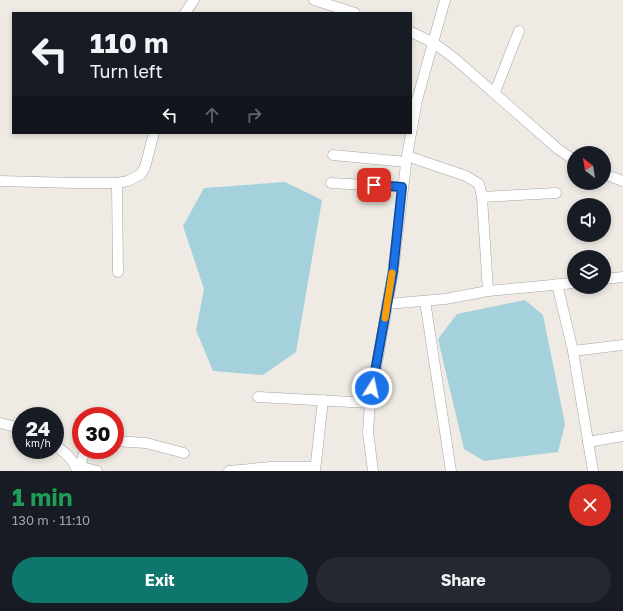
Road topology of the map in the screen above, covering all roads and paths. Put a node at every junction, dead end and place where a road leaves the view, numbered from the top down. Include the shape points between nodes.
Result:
1 (194, 0) edge
2 (314, 0) edge
3 (445, 0) edge
4 (187, 12) edge
5 (352, 12) edge
6 (518, 31) dead end
7 (412, 32) edge
8 (434, 43) junction
9 (494, 92) junction
10 (412, 127) edge
11 (154, 134) edge
12 (411, 134) edge
13 (567, 155) edge
14 (333, 156) dead end
15 (406, 159) junction
16 (611, 177) edge
17 (0, 181) edge
18 (623, 181) edge
19 (118, 183) junction
20 (331, 183) dead end
21 (402, 187) junction
22 (556, 193) dead end
23 (482, 197) junction
24 (118, 272) dead end
25 (623, 277) edge
26 (611, 278) edge
27 (567, 283) edge
28 (557, 284) junction
29 (488, 291) junction
30 (425, 301) junction
31 (387, 304) junction
32 (623, 345) edge
33 (573, 351) junction
34 (258, 397) dead end
35 (323, 400) junction
36 (370, 403) junction
37 (0, 423) edge
38 (12, 426) edge
39 (623, 436) edge
40 (124, 442) edge
41 (588, 442) junction
42 (64, 453) edge
43 (184, 453) dead end
44 (77, 467) edge
45 (315, 469) edge
46 (97, 471) edge
47 (229, 471) edge
48 (373, 471) edge
49 (451, 471) edge
50 (593, 471) edge

1 - 4 street
2 - 5 street
3 - 8 street
6 - 9 street
7 - 8 street
8 - 9 street
8 - 10 street
9 - 13 street
11 - 19 street via 146,167 141,174
12 - 15 street
14 - 15 street
15 - 21 street
15 - 23 street via 466,176 479,184
16 - 18 street
17 - 19 street
19 - 24 street
20 - 21 street
21 - 31 street
22 - 23 street
23 - 29 street
25 - 26 street
27 - 28 street
28 - 29 street
28 - 33 street
29 - 30 street
30 - 31 street
30 - 49 street
31 - 36 street
32 - 33 street
33 - 41 street
34 - 35 street
35 - 36 street
35 - 45 street
36 - 48 street via 368,432
37 - 38 street
39 - 41 street
40 - 43 street via 146,443
41 - 50 street
42 - 44 street
44 - 46 street
45 - 47 street via 271,467

